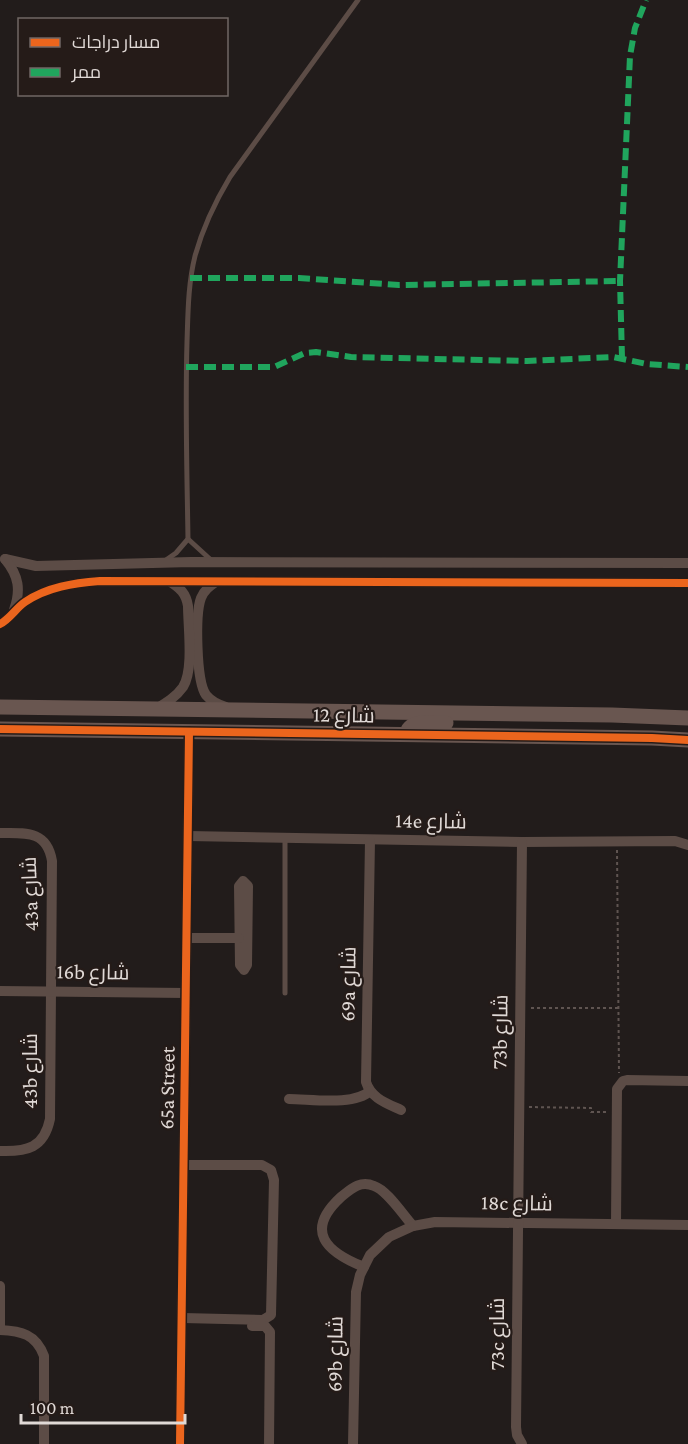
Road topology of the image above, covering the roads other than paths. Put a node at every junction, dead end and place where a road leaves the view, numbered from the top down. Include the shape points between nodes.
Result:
1 (358, 0) edge
2 (188, 539) junction
3 (3, 557) edge
4 (160, 562) junction
5 (214, 562) junction
6 (688, 563) edge
7 (169, 581) junction
8 (217, 581) junction
9 (688, 583) edge
10 (14, 611) junction
11 (0, 624) edge
12 (0, 707) edge
13 (155, 710) junction
14 (238, 711) junction
15 (349, 712) junction
16 (471, 713) junction
17 (688, 718) edge
18 (0, 729) edge
19 (264, 731) junction
20 (189, 732) junction
21 (407, 734) junction
22 (688, 740) edge
23 (0, 833) edge
24 (188, 836) junction
25 (285, 838) junction
26 (370, 840) junction
27 (522, 842) junction
28 (688, 844) edge
29 (187, 938) junction
30 (239, 938) junction
31 (0, 991) edge
32 (50, 992) junction
33 (186, 993) junction
34 (285, 993) dead end
35 (688, 1081) edge
36 (370, 1091) junction
37 (289, 1099) dead end
38 (401, 1110) dead end
39 (0, 1151) edge
40 (185, 1166) junction
41 (517, 1223) junction
42 (616, 1224) junction
43 (688, 1225) edge
44 (413, 1226) junction
45 (364, 1267) junction
46 (0, 1286) edge
47 (183, 1322) junction
48 (0, 1330) edge
49 (44, 1444) edge
50 (180, 1444) edge
51 (269, 1444) edge
52 (353, 1444) edge
53 (522, 1444) edge

1 - 2 lane via 230,177 201,237 190,278 186,367
2 - 4 lane via 176,553
2 - 5 lane
3 - 4 street via 36,566
3 - 10 street via 19,583
4 - 5 street
5 - 6 street
7 - 8 street
7 - 10 street via 80,582 42,592
7 - 13 street via 182,590 188,606 188,669 176,696
8 - 9 street
8 - 14 street via 205,591 198,610 198,674 213,702
10 - 11 street
12 - 13 street, شارع 12
13 - 14 street, شارع 12
14 - 15 street, شارع 12
15 - 16 street, شارع 12
15 - 19 street via 343,723 290,724
16 - 17 street, شارع 12
16 - 21 street via 452,722 412,725
18 - 20 street, شارع 12
19 - 20 street, شارع 12
19 - 21 street, شارع 12
20 - 24 street, 65a Street
21 - 22 street, شارع 12
23 - 32 street, 43a شارع via 36,836 51,853
24 - 25 street, 14e شارع
24 - 29 street, 65a Street
25 - 26 street, 14e شارع
25 - 34 lane
26 - 27 street, 14e شارع
26 - 36 street, 69a شارع via 365,1076
27 - 28 street, 14e شارع
27 - 41 street, 73b شارع
29 - 30 street
29 - 33 street, 65a Street
30 - 30 street via 240,968 244,969 248,965 248,886 243,881 239,886
31 - 32 street, 16b شارع
32 - 33 street, 16b شارع
32 - 39 street, 43b شارع via 48,1128 44,1137 29,1149
33 - 40 street, 65a Street
35 - 42 street via 632,1079 619,1084
36 - 37 street via 351,1100
36 - 38 street
40 - 47 street, 65a Street
40 - 47 street via 262,1165 273,1173 272,1309 269,1318 263,1320
41 - 42 street, 18c شارع
41 - 44 street, 18c شارع via 435,1222
41 - 53 street, 73c شارع via 516,1427
42 - 43 street, 18c شارع
44 - 45 street, 18c شارع via 384,1241
44 - 45 street via 377,1187 366,1184 351,1189 326,1212 321,1228 334,1251
45 - 52 street, 69b شارع via 356,1292
46 - 48 street
47 - 50 street, 65a Street
47 - 51 street via 269,1329
48 - 49 street via 26,1334 41,1346 45,1365

